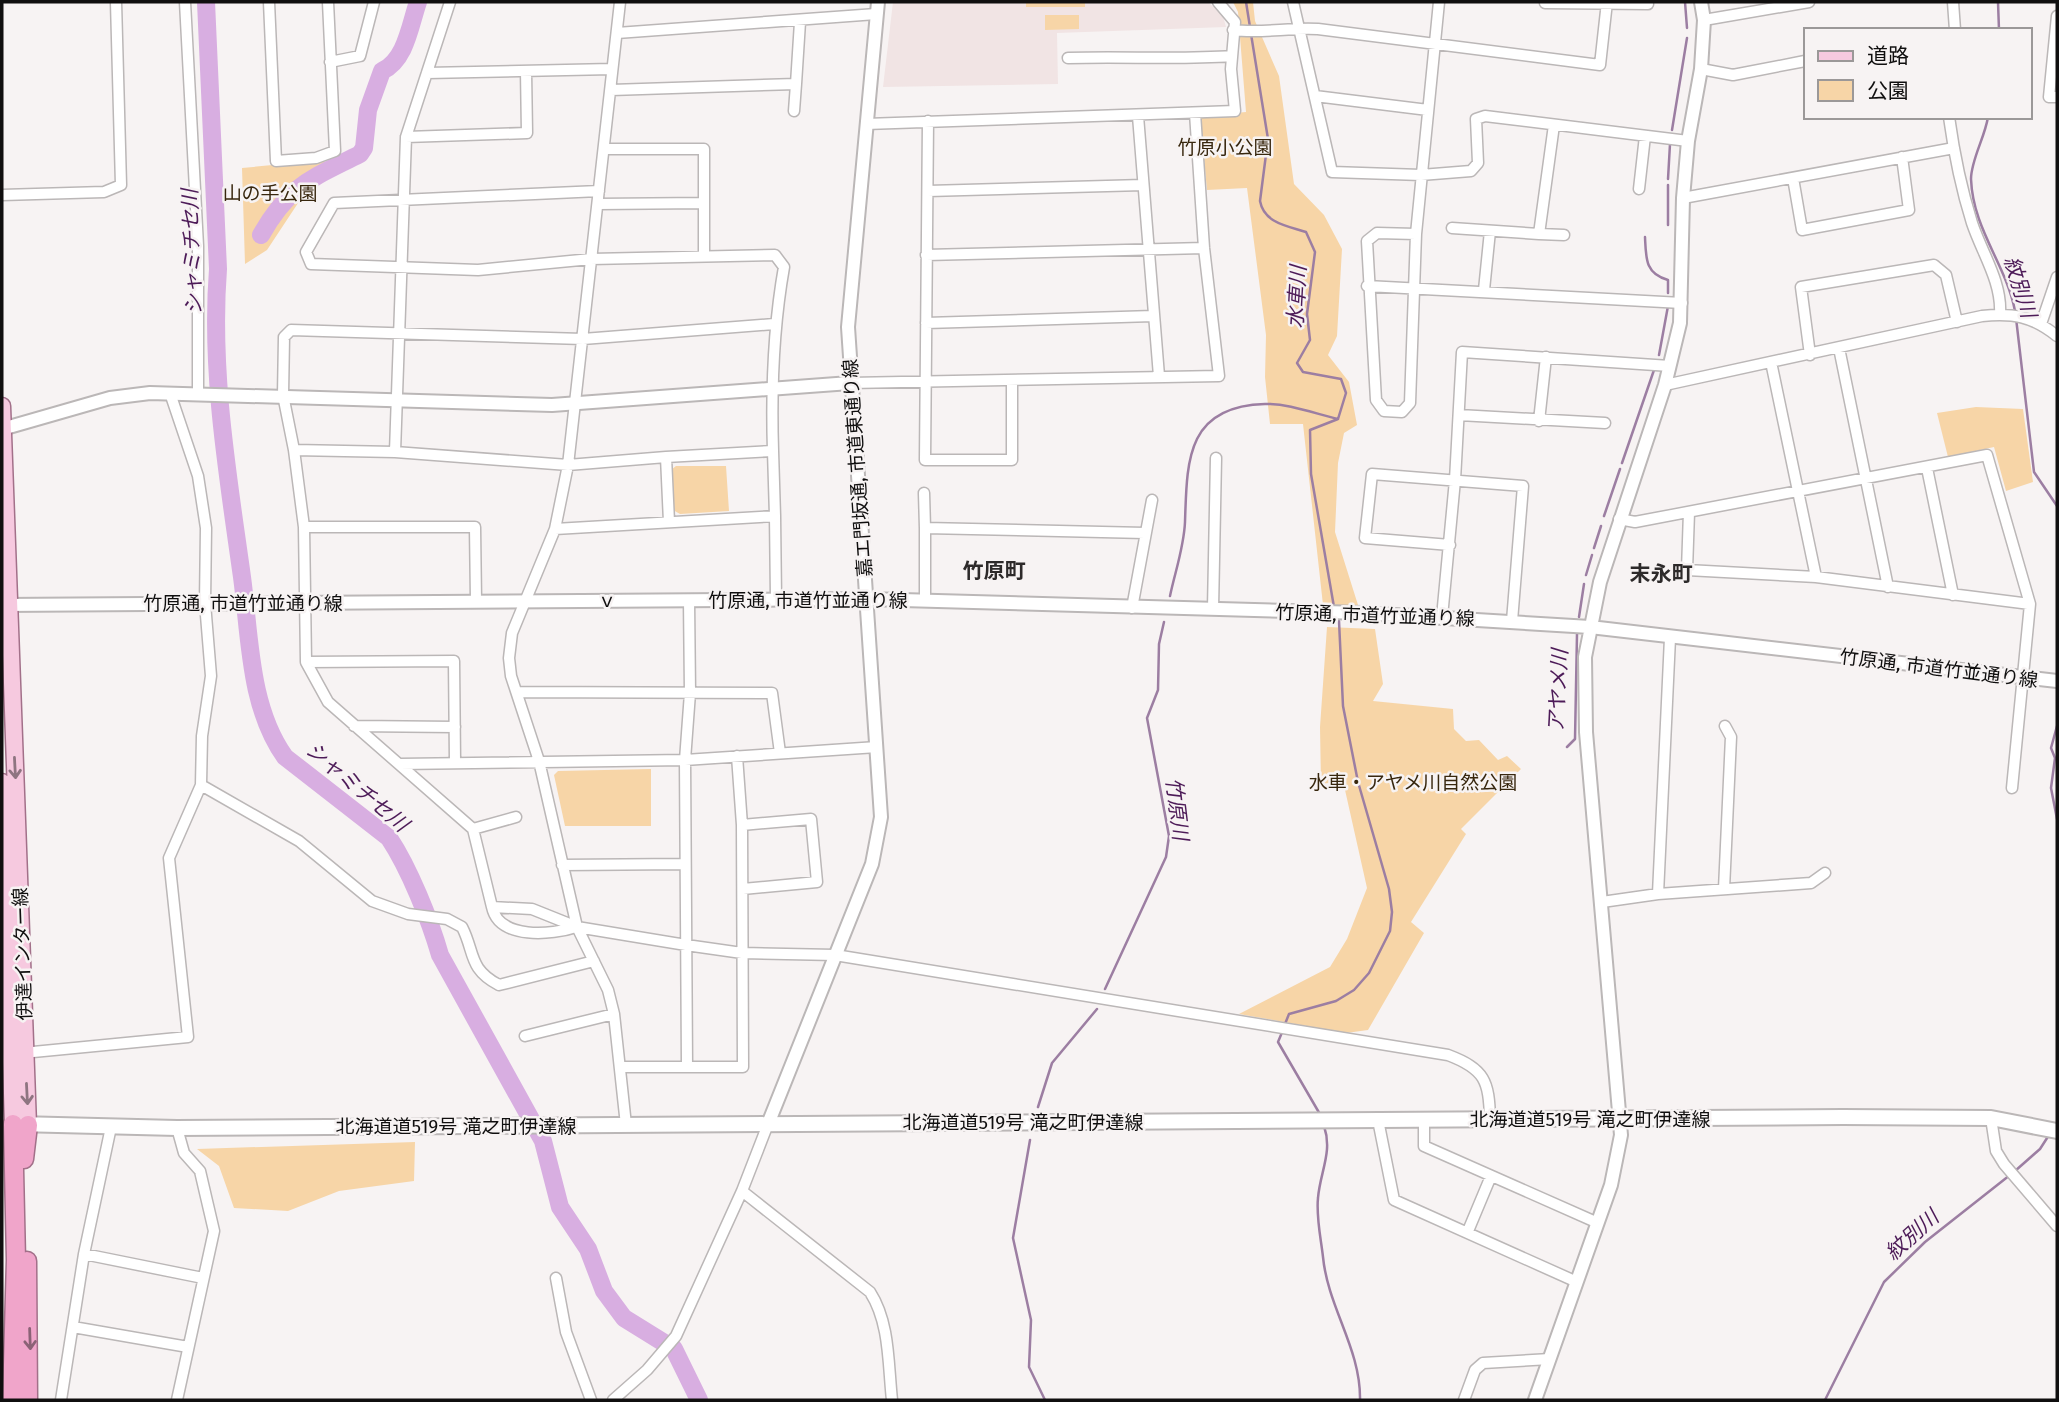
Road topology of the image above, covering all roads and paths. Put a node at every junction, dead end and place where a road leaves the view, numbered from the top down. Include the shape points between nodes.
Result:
1 (116, 2) edge
2 (186, 2) edge
3 (268, 2) edge
4 (328, 2) edge
5 (374, 2) edge
6 (450, 2) edge
7 (621, 2) edge
8 (1217, 2) edge
9 (1293, 2) edge
10 (1439, 2) edge
11 (1607, 2) edge
12 (1701, 2) edge
13 (1809, 2) edge
14 (1953, 2) edge
15 (1545, 3) edge
16 (1647, 4) dead end
17 (877, 8) edge
18 (2057, 16) edge
19 (1704, 20) junction
20 (800, 22) junction
21 (1299, 28) junction
22 (1955, 28) edge
23 (1233, 30) junction
24 (617, 33) junction
25 (1434, 45) junction
26 (1232, 56) junction
27 (1068, 58) dead end
28 (1804, 61) edge
29 (330, 62) junction
30 (612, 69) junction
31 (1701, 69) junction
32 (526, 71) junction
33 (427, 73) junction
34 (796, 84) junction
35 (611, 90) junction
36 (1315, 96) junction
37 (2057, 97) edge
38 (1428, 110) junction
39 (794, 111) dead end
40 (1195, 113) junction
41 (1138, 116) junction
42 (1949, 119) edge
43 (928, 121) junction
44 (866, 124) junction
45 (1554, 125) junction
46 (1645, 136) junction
47 (406, 137) junction
48 (1688, 141) junction
49 (1954, 148) junction
50 (604, 149) junction
51 (1902, 157) junction
52 (1421, 175) junction
53 (1793, 178) junction
54 (1143, 185) junction
55 (1639, 189) dead end
56 (599, 191) junction
57 (928, 191) junction
58 (2, 195) edge
59 (406, 198) junction
60 (1683, 198) junction
61 (704, 203) junction
62 (598, 204) junction
63 (1452, 228) dead end
64 (1490, 231) junction
65 (1416, 234) junction
66 (1539, 234) junction
67 (1564, 235) dead end
68 (1204, 248) junction
69 (1148, 249) junction
70 (704, 255) junction
71 (926, 255) junction
72 (591, 259) junction
73 (402, 269) junction
74 (2055, 284) edge
75 (1367, 286) junction
76 (1414, 286) junction
77 (1484, 290) junction
78 (1682, 303) junction
79 (2000, 314) junction
80 (1153, 316) junction
81 (1957, 321) junction
82 (926, 323) junction
83 (774, 324) junction
84 (2041, 324) junction
85 (401, 333) junction
86 (2057, 336) edge
87 (583, 339) junction
88 (1839, 348) junction
89 (1810, 355) junction
90 (1546, 357) junction
91 (1771, 362) junction
92 (1670, 366) junction
93 (1158, 376) junction
94 (1012, 380) junction
95 (926, 382) junction
96 (850, 383) junction
97 (1665, 385) junction
98 (771, 390) junction
99 (202, 395) junction
100 (283, 395) junction
101 (171, 396) junction
102 (397, 398) junction
103 (576, 403) junction
104 (2, 406) edge
105 (1460, 415) junction
106 (1539, 421) junction
107 (1605, 423) dead end
108 (2, 428) edge
109 (294, 450) junction
110 (773, 451) junction
111 (396, 452) junction
112 (666, 457) junction
113 (1216, 458) dead end
114 (568, 465) junction
115 (1927, 468) junction
116 (1866, 479) junction
117 (1455, 480) junction
118 (1798, 492) junction
119 (924, 494) dead end
120 (1152, 500) dead end
121 (1689, 512) junction
122 (775, 516) junction
123 (1619, 519) junction
124 (669, 522) junction
125 (304, 527) junction
126 (925, 528) junction
127 (555, 529) junction
128 (1145, 533) junction
129 (1450, 545) junction
130 (1816, 577) junction
131 (1888, 587) junction
132 (1953, 595) junction
133 (776, 599) junction
134 (866, 599) junction
135 (689, 600) junction
136 (476, 601) junction
137 (526, 601) junction
138 (925, 601) junction
139 (205, 603) junction
140 (304, 603) junction
141 (2030, 604) junction
142 (5, 605) edge
143 (1132, 608) junction
144 (1213, 610) junction
145 (1442, 617) junction
146 (1512, 621) junction
147 (1590, 626) junction
148 (1670, 638) junction
149 (306, 662) junction
150 (2025, 677) junction
151 (2057, 681) edge
152 (519, 692) junction
153 (690, 692) junction
154 (354, 726) junction
155 (1725, 726) dead end
156 (455, 727) junction
157 (877, 747) junction
158 (780, 753) junction
159 (737, 756) junction
160 (685, 760) junction
161 (539, 761) junction
162 (455, 762) junction
163 (400, 764) junction
164 (2, 782) edge
165 (201, 785) junction
166 (2012, 788) dead end
167 (516, 817) dead end
168 (741, 825) junction
169 (473, 829) junction
170 (685, 863) junction
171 (562, 865) junction
172 (1825, 873) dead end
173 (743, 888) junction
174 (1724, 889) junction
175 (1658, 894) junction
176 (1602, 902) junction
177 (492, 907) junction
178 (577, 927) junction
179 (686, 945) junction
180 (742, 953) junction
181 (835, 955) junction
182 (594, 961) junction
183 (614, 1014) junction
184 (525, 1036) dead end
185 (13, 1054) edge
186 (687, 1066) junction
187 (620, 1067) junction
188 (1991, 1118) junction
189 (1490, 1119) junction
190 (1621, 1119) junction
191 (1378, 1120) junction
192 (1424, 1120) junction
193 (20, 1124) junction
194 (768, 1124) junction
195 (626, 1125) junction
196 (111, 1127) junction
197 (184, 1127) junction
198 (2057, 1130) edge
199 (1491, 1176) junction
200 (743, 1191) junction
201 (1598, 1223) junction
202 (2057, 1226) edge
203 (1468, 1231) junction
204 (84, 1254) junction
205 (203, 1278) junction
206 (556, 1278) dead end
207 (1577, 1282) junction
208 (73, 1327) junction
209 (188, 1347) junction
210 (1550, 1359) junction
211 (12, 1400) edge
212 (29, 1400) edge
213 (61, 1400) edge
214 (177, 1400) edge
215 (591, 1400) edge
216 (613, 1400) edge
217 (892, 1400) edge
218 (1464, 1400) edge
219 (1535, 1400) edge

1 - 58 street via 121,185 104,192
2 - 99 street
3 - 29 street via 276,161 316,158 335,151
4 - 29 street
5 - 29 street via 360,56
6 - 33 street
7 - 24 street
8 - 23 street via 1235,22
9 - 21 street
10 - 25 street
11 - 15 street
11 - 16 street
11 - 25 street via 1600,65
12 - 19 street
13 - 19 street
14 - 22 street
17 - 20 street
17 - 44 street, 嘉エ門坂通, 市道東通り線
18 - 37 street via 2049,97
19 - 31 street
20 - 24 street
20 - 34 street
21 - 23 street via 1251,33
21 - 25 street
21 - 36 street
23 - 26 street
24 - 30 street
25 - 38 street
26 - 27 street
26 - 40 street via 1235,111
28 - 31 street via 1733,75
30 - 32 street
30 - 35 street
31 - 48 street
32 - 33 street
32 - 47 street via 527,133
33 - 47 street
34 - 35 street
34 - 39 street
35 - 50 street
36 - 38 street
36 - 52 street via 1332,172
38 - 52 street
40 - 41 street
40 - 68 street
41 - 43 street
41 - 54 street
42 - 49 street
43 - 44 street
43 - 57 street
44 - 96 street, 嘉エ門坂通, 市道東通り線 via 848,327
45 - 46 street
45 - 52 street via 1485,116 1476,119 1478,163 1471,171
45 - 66 street
46 - 48 street
46 - 55 street
47 - 59 street
48 - 60 street
49 - 51 street
49 - 79 street via 1973,223 2001,296
50 - 56 street
50 - 61 street via 704,149
51 - 53 street
51 - 53 street via 1909,209 1802,230
52 - 65 street
53 - 60 street
54 - 57 street
54 - 69 street
56 - 59 street
56 - 62 street
57 - 71 street
59 - 73 street
59 - 73 street via 334,203 306,252 312,264
60 - 78 street
61 - 62 street
61 - 70 street
62 - 72 street
63 - 64 street
64 - 66 street
64 - 77 street
65 - 75 street via 1377,233 1367,241
65 - 76 street
66 - 67 street
68 - 69 street
68 - 93 street via 1219,376
69 - 71 street
69 - 80 street
70 - 72 street
70 - 83 street via 775,255 784,267
71 - 82 street
72 - 73 street via 478,270
72 - 87 street
73 - 85 street
74 - 84 street
75 - 76 street
75 - 76 street via 1376,400 1384,411 1402,412 1410,403
76 - 77 street
77 - 78 street
78 - 92 street
79 - 81 street
79 - 84 street
80 - 82 street
80 - 93 street
81 - 88 street
81 - 89 street via 1946,275 1934,265 1801,287
82 - 95 street
83 - 87 street
83 - 98 street
84 - 86 street
85 - 87 street
85 - 100 street via 291,330 284,337
85 - 102 street
87 - 103 street
88 - 89 street
88 - 116 street
89 - 91 street
90 - 92 street
90 - 105 street via 1462,352
90 - 106 street
91 - 97 street
91 - 118 street
92 - 97 street
93 - 94 street
94 - 95 street
94 - 95 street via 1012,460 925,460
95 - 96 street
96 - 98 street
96 - 134 street, 嘉エ門坂通, 市道東通り線
97 - 123 street
98 - 103 street
98 - 110 street
99 - 100 street
99 - 101 street
100 - 102 street
100 - 109 street
101 - 108 street via 150,393 110,398
101 - 139 street via 198,476 206,528
102 - 103 street
102 - 111 street
103 - 114 street
104 - 108 main road, 伊達インター線
105 - 106 street
105 - 117 street
106 - 107 street
108 - 142 main road, 伊達インター線
109 - 111 street
109 - 125 street
110 - 112 street
110 - 122 street
111 - 114 street
112 - 114 street
112 - 124 street
113 - 144 street
114 - 127 street
115 - 116 street
115 - 132 street
115 - 141 street via 1987,455
116 - 118 street
116 - 131 street
117 - 129 street
117 - 129 street via 1373,474 1365,538
117 - 146 street via 1523,486
118 - 121 street
118 - 130 street
119 - 126 street
120 - 128 street
121 - 123 street via 1635,522
121 - 130 street via 1687,570
122 - 124 street
122 - 133 street
123 - 147 street
124 - 127 street
125 - 136 street via 475,527
125 - 140 street
126 - 128 street
126 - 138 street
127 - 137 street
128 - 143 street
129 - 145 street
130 - 131 street
131 - 132 street
132 - 141 street
133 - 134 street, 竹原通, 市道竹並通り線
133 - 135 street, 竹原通, 市道竹並通り線
134 - 138 street, 竹原通, 市道竹並通り線
134 - 157 street, 嘉エ門坂通, 市道東通り線
135 - 137 street, ｖ
135 - 153 street
136 - 137 street, 竹原通, 市道竹並通り線
136 - 140 street, 竹原通, 市道竹並通り線
137 - 152 street via 512,633 509,657 511,677
138 - 143 street, 竹原通, 市道竹並通り線
139 - 140 street, 竹原通, 市道竹並通り線
139 - 142 street, 竹原通, 市道竹並通り線
139 - 165 street via 211,676
140 - 149 street
141 - 150 street
142 -> 185 main road, 伊達インター線
143 - 144 street, 竹原通, 市道竹並通り線
144 - 145 street, 竹原通, 市道竹並通り線
145 - 146 street, 竹原通, 市道竹並通り線
146 - 147 street, 竹原通, 市道竹並通り線
147 - 148 street, 竹原通, 市道竹並通り線
147 - 176 street via 1585,657 1586,732
148 - 150 street, 竹原通, 市道竹並通り線
148 - 175 street
149 - 154 street via 328,702
149 - 156 street via 454,661
150 - 151 street, 竹原通, 市道竹並通り線
150 - 166 street
152 - 153 street
152 - 161 street
153 - 158 street via 772,693
153 - 160 street
154 - 156 street
154 - 163 street
155 - 174 street via 1731,737
156 - 162 street
157 - 158 street
157 - 181 street, 嘉エ門坂通, 市道東通り線 via 879,836
158 - 159 street
159 - 160 street
159 - 168 street
160 - 161 street
160 - 170 street
161 - 162 street
161 - 171 street
162 - 163 street
163 - 169 street
164 - 185 main road, 伊達インター線
165 - 182 street via 299,841 372,901 462,926 481,973 499,985
165 - 185 street via 169,858 188,1037
167 - 169 street
168 - 173 street
168 - 173 street via 811,819 817,882
169 - 177 street
170 - 171 street
170 - 179 street
171 - 178 street
172 - 174 street via 1811,883
173 - 180 street
174 - 175 street
175 - 176 street
176 - 190 street
177 - 178 street via 532,909
177 - 178 street via 499,920 528,932 557,933
178 - 179 street
178 - 182 street
179 - 180 street
179 - 186 street
180 - 181 street
180 - 186 street via 743,1067
181 - 189 street via 1448,1055 1468,1062 1485,1079
181 - 194 street, 嘉エ門坂通, 市道東通り線
182 - 183 street
183 - 184 street
183 - 187 street
185 - 193 main road, 伊達インター線
186 - 187 street
187 - 195 street
188 - 190 main road, 北海道道519号 滝之町伊達線
188 - 198 main road, 北海道道519号 滝之町伊達線
188 - 202 street via 1996,1151
189 - 190 main road, 北海道道519号 滝之町伊達線
189 - 192 main road, 北海道道519号 滝之町伊達線
190 - 201 street via 1617,1160
191 - 192 main road, 北海道道519号 滝之町伊達線
191 - 194 main road, 北海道道519号 滝之町伊達線
191 - 203 street via 1394,1200
192 - 199 street via 1424,1146
193 - 196 main road, 北海道道519号 滝之町伊達線
193 - 211 highway
193 -> 212 highway
194 - 195 main road, 北海道道519号 滝之町伊達線
194 - 200 street
195 - 197 main road, 北海道道519号 滝之町伊達線
196 - 197 main road, 北海道道519号 滝之町伊達線
196 - 204 street
197 - 205 street via 184,1153 200,1171 212,1211 214,1231
199 - 201 street
199 - 203 street
200 - 216 street via 676,1336
200 - 217 street via 870,1292 884,1323
201 - 207 street
203 - 207 street
204 - 205 street
204 - 208 street
205 - 209 street
206 - 215 street via 566,1332
207 - 210 street
208 - 209 street
208 - 213 street
209 - 214 street
210 - 218 street via 1483,1363 1475,1370
210 - 219 street

